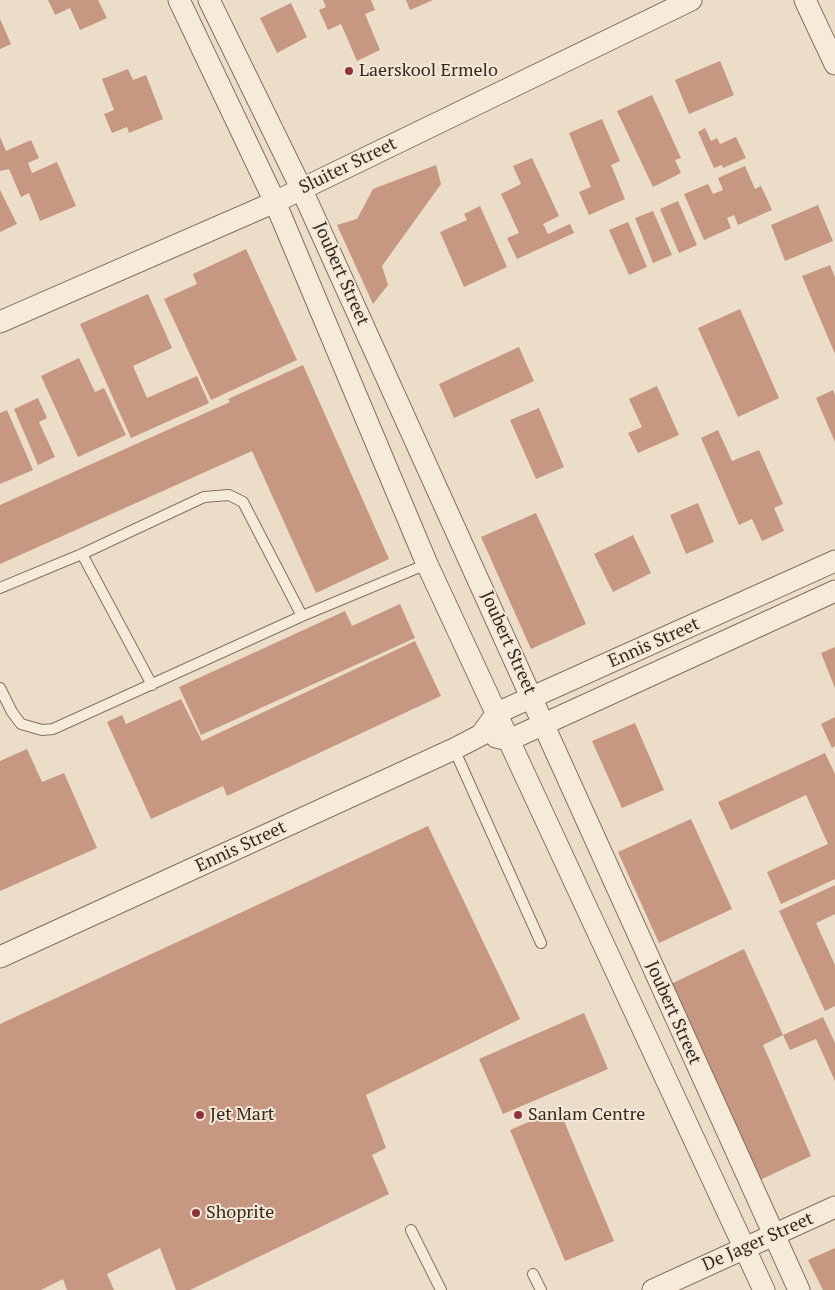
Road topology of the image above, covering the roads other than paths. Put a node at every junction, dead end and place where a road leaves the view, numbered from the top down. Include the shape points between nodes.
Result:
1 (179, 0) edge
2 (209, 0) edge
3 (692, 0) edge
4 (805, 0) edge
5 (835, 64) edge
6 (301, 188) junction
7 (275, 202) junction
8 (0, 322) edge
9 (82, 554) junction
10 (835, 561) edge
11 (427, 564) junction
12 (0, 588) edge
13 (835, 591) edge
14 (302, 616) junction
15 (152, 685) junction
16 (0, 688) edge
17 (532, 698) junction
18 (496, 712) junction
19 (544, 723) junction
20 (481, 735) junction
21 (509, 740) junction
22 (454, 749) junction
23 (541, 943) dead end
24 (1, 954) edge
25 (835, 1207) edge
26 (411, 1230) dead end
27 (773, 1235) junction
28 (744, 1248) junction
29 (533, 1274) dead end
30 (441, 1290) edge
31 (541, 1290) edge
32 (653, 1290) edge
33 (764, 1290) edge
34 (799, 1290) edge

1 - 7 street, Joubert Street
2 - 6 street, Joubert Street
3 - 6 street, Sluiter Street
4 - 5 street
6 - 7 street, Sluiter Street
6 - 17 street, Joubert Street
7 - 8 street, Sluiter Street
7 - 11 street, Joubert Street
9 - 12 lane
9 - 14 lane via 204,497 229,495 243,502
9 - 15 lane
10 - 17 street, Ennis Street
11 - 14 lane
11 - 18 street, Joubert Street
13 - 19 street, Ennis Street
14 - 15 lane
15 - 16 lane via 54,729 42,730 22,724
17 - 18 street, Ennis Street
17 - 19 street, Joubert Street
18 - 20 street, Ennis Street
18 - 21 street, Joubert Street
19 - 21 street, Ennis Street
19 - 27 street, Joubert Street
20 - 21 street
20 - 22 street, Ennis Street
21 - 28 street, Joubert Street
22 - 23 lane
22 - 24 street, Ennis Street
25 - 27 street, De Jager Street
26 - 30 lane
27 - 28 street, De Jager Street
27 - 34 street, Joubert Street
28 - 32 street, De Jager Street
28 - 33 street, Joubert Street
29 - 31 lane

